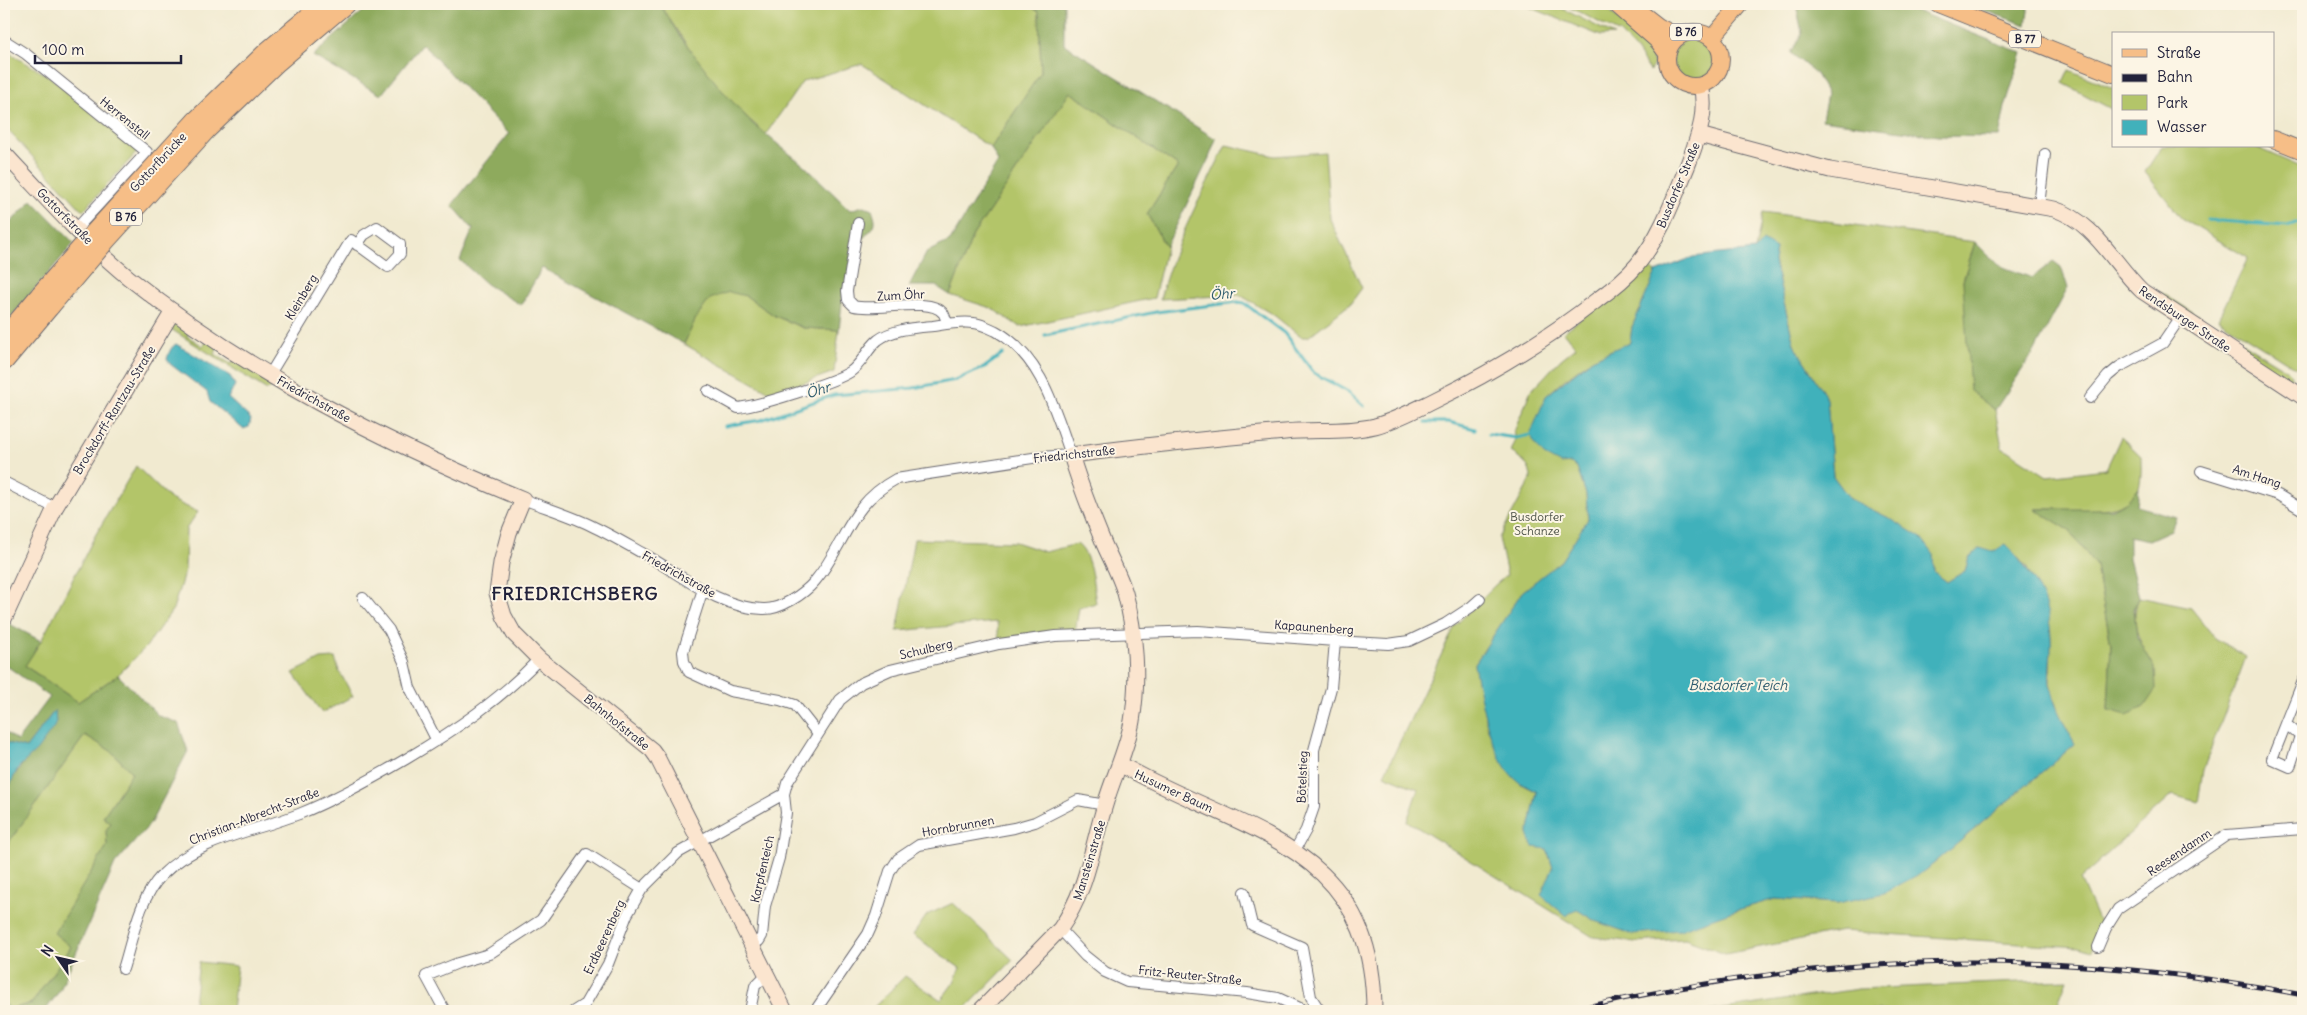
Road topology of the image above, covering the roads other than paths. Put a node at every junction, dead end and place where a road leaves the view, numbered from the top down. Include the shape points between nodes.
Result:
1 (324, 4) edge
2 (346, 4) edge
3 (1618, 4) edge
4 (1629, 4) edge
5 (1741, 4) edge
6 (1938, 4) edge
7 (1680, 35) junction
8 (1712, 38) junction
9 (4, 40) edge
10 (1667, 51) junction
11 (2112, 74) edge
12 (1701, 85) junction
13 (201, 126) junction
14 (1699, 135) junction
15 (2274, 139) edge
16 (2303, 151) edge
17 (4, 153) edge
18 (2045, 154) dead end
19 (2034, 205) junction
20 (858, 223) dead end
21 (76, 229) junction
22 (357, 245) dead end
23 (128, 277) joint
24 (45, 300) junction
25 (172, 311) junction
26 (2180, 318) junction
27 (947, 324) junction
28 (6, 334) edge
29 (4, 361) edge
30 (270, 374) junction
31 (708, 391) dead end
32 (2303, 396) edge
33 (2090, 398) dead end
34 (1385, 423) joint
35 (1071, 455) junction
36 (2201, 471) dead end
37 (4, 482) edge
38 (523, 499) junction
39 (55, 508) junction
40 (2303, 510) edge
41 (703, 589) junction
42 (363, 598) dead end
43 (1480, 599) dead end
44 (4, 619) edge
45 (1134, 634) junction
46 (1335, 641) junction
47 (539, 659) junction
48 (2303, 681) edge
49 (2286, 724) dead end
50 (817, 733) junction
51 (437, 741) junction
52 (1120, 764) junction
53 (784, 794) junction
54 (1105, 805) junction
55 (2303, 829) edge
56 (700, 841) junction
57 (1294, 852) junction
58 (642, 889) junction
59 (1244, 892) dead end
60 (1060, 929) junction
61 (752, 945) junction
62 (2098, 947) dead end
63 (123, 969) dead end
64 (766, 974) junction
65 (445, 1011) edge
66 (574, 1011) edge
67 (750, 1011) edge
68 (785, 1011) edge
69 (815, 1011) edge
70 (980, 1011) edge
71 (1301, 1011) edge
72 (1320, 1011) edge
73 (1374, 1011) edge

1 - 13 highway, B 76 via 268,51
2 - 13 highway, B 76
3 - 10 highway
4 - 7 main road via 1658,26
5 - 8 main road, B 76
6 - 11 main road, B 77
7 - 8 main road, B 76 via 1696,31
7 - 10 main road, B 76
8 - 12 main road, B 76 via 1720,50 1720,66 1710,81
9 - 21 street, Herrenstall via 26,54 147,152
10 - 12 main road, B 76 via 1667,66 1675,79 1683,84
12 - 14 street via 1704,98
13 - 24 highway, Gottorfbrücke / B 76, bridge via 108,216
14 - 19 street, Busdorfer Straße via 1830,170
14 - 34 street, Busdorfer Straße via 1674,200 1655,238 1636,266 1611,289 1567,323 1486,374
15 - 16 main road
17 - 21 street, Gottorfstraße
18 - 19 street
19 - 26 street, Rendsburger Straße via 2066,213 2086,225 2132,281
20 - 27 street, Zum Öhr via 848,300 854,306 871,308 933,306 942,312
21 - 23 street, Gottorfstraße
22 - 30 street, Kleinberg via 351,240
23 - 25 street, Friedrichstraße
24 - 28 highway, B 76
24 - 29 highway, B 76
25 - 30 street, Friedrichstraße
25 - 39 street, Brockdorff-Rantzau-Straße
26 - 32 street, Rendsburger Straße
26 - 33 street via 2163,344 2119,367
27 - 31 street via 887,335 877,341 849,373 758,404 738,408
27 - 35 street via 975,323 1002,334 1017,347 1038,372 1050,396
30 - 38 street, Friedrichstraße via 309,399 384,437
34 - 35 street, Friedrichstraße
35 - 41 street, Friedrichstraße via 896,479 879,488 852,518 815,582 772,609 744,606
35 - 45 street, Husumer Baum via 1125,591
36 - 40 street, Am Hang via 2278,495
37 - 39 street
38 - 41 street, Friedrichstraße via 590,525
38 - 47 street, Bahnhofstraße via 500,562 497,593 514,634
39 - 44 street, Brockdorff-Rantzau-Straße
41 - 50 street via 683,652 689,672 730,691 794,705
42 - 51 street via 389,630 404,662 410,688
43 - 46 street, Kapaunenberg via 1445,624 1409,641 1388,644
45 - 46 street, Kapaunenberg via 1198,631
45 - 50 street, Schulberg via 1055,636 999,644 890,670 861,683 840,700
45 - 52 street, Husumer Baum via 1132,722
46 - 57 street, Bötelstieg via 1331,688 1314,750 1314,807
47 - 51 street, Christian-Albrecht-Straße via 495,701
47 - 56 street, Bahnhofstraße via 652,750
48 - 49 street
50 - 53 street, Schulberg via 786,783
51 - 63 street, Christian-Albrecht-Straße via 344,794 299,814 192,852 162,875 151,889 143,904
52 - 54 street, Mansteinstraße
52 - 57 street, Husumer Baum via 1233,818
53 - 56 street, Erdbeerenberg
53 - 61 street, Karpfenteich via 786,813 779,858 765,906 762,936
54 - 60 street, Mansteinstraße via 1081,894
54 - 69 street, Hornbrunnen via 1078,800 1036,822 919,845 898,859 890,872 868,934
55 - 62 street, Reesendamm via 2227,835 2118,909
56 - 58 street, Erdbeerenberg via 678,853
56 - 61 street, Bahnhofstraße
57 - 73 street, Husumer Baum via 1313,864 1342,895 1364,937 1373,976
58 - 65 street via 587,854 542,920 489,954 426,976
58 - 66 street, Erdbeerenberg via 627,915 608,964 585,1004
59 - 72 street via 1252,925 1302,947 1311,997
60 - 70 street, Mansteinstraße
60 - 71 street, Fritz-Reuter-Straße via 1105,972 1127,982 1270,997
61 - 64 street, Bahnhofstraße
64 - 67 street via 755,986
64 - 68 street, Bahnhofstraße

